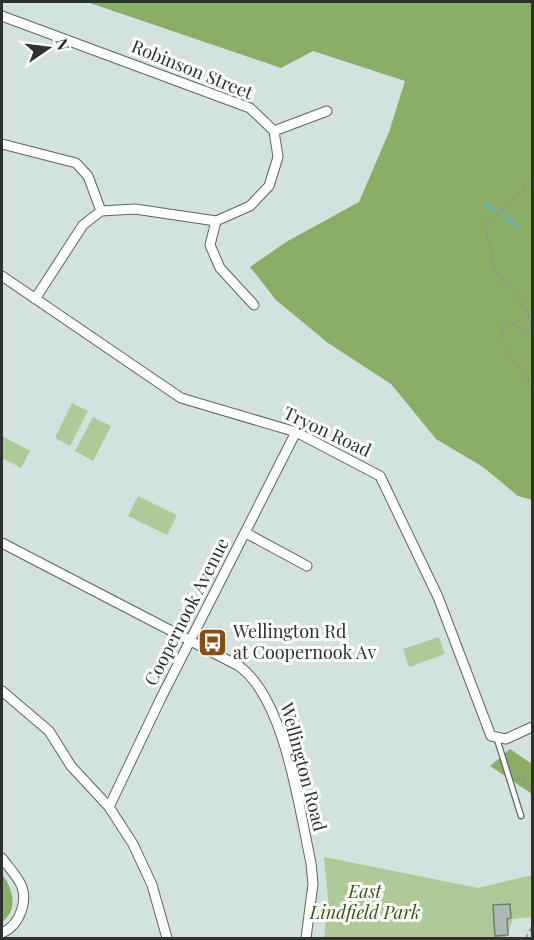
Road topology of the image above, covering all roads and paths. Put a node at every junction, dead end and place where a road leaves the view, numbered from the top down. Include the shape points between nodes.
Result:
1 (2, 16) edge
2 (327, 111) dead end
3 (274, 131) junction
4 (2, 144) edge
5 (532, 183) edge
6 (101, 211) junction
7 (216, 221) junction
8 (2, 276) edge
9 (35, 298) junction
10 (254, 305) dead end
11 (532, 334) edge
12 (532, 386) edge
13 (296, 432) junction
14 (246, 533) junction
15 (2, 543) edge
16 (307, 566) dead end
17 (191, 640) junction
18 (2, 691) edge
19 (532, 727) edge
20 (497, 739) junction
21 (507, 772) junction
22 (532, 788) edge
23 (109, 807) junction
24 (521, 816) dead end
25 (2, 858) edge
26 (532, 926) edge
27 (2, 933) edge
28 (167, 939) edge
29 (306, 939) edge
30 (526, 939) edge

1 - 3 street, Robinson Street via 250,108
2 - 3 street
3 - 7 street via 278,157 270,186 250,206
4 - 6 street via 76,163 88,176
5 - 11 path via 485,224 495,272 526,311
6 - 7 street via 135,209
6 - 9 street via 83,225
7 - 10 street via 210,245 219,268
8 - 9 street, Tryon Road
9 - 13 street, Tryon Road via 181,398
11 - 12 path via 508,322 504,322 500,333 511,358
13 - 14 street, Coopernook Avenue
13 - 20 street, Tryon Road via 380,476 438,597 463,657 484,724
14 - 16 street
14 - 17 street, Coopernook Avenue
15 - 17 street, Wellington Road
17 - 23 street, Coopernook Avenue
17 - 29 street, Wellington Road via 247,672 260,686 275,714 311,863 313,884
18 - 23 street via 49,731 71,766
19 - 20 street via 514,737
20 - 21 lane, Tryon Road
21 - 22 path
21 - 24 lane, Tryon Road
23 - 28 street via 133,844 152,885
25 - 27 street via 20,882 24,897 18,918
26 - 30 path

